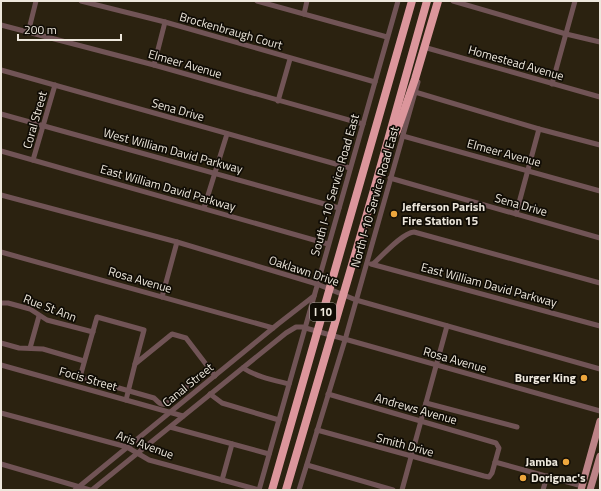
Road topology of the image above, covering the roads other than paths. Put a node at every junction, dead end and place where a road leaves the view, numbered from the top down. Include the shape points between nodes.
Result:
1 (36, 1) edge
2 (81, 1) edge
3 (257, 1) edge
4 (307, 1) edge
5 (398, 1) edge
6 (407, 1) edge
7 (412, 1) edge
8 (427, 1) edge
9 (438, 1) edge
10 (441, 1) edge
11 (453, 1) edge
12 (575, 1) edge
13 (304, 14) junction
14 (165, 22) junction
15 (1, 25) edge
16 (28, 32) junction
17 (566, 34) junction
18 (387, 37) junction
19 (600, 42) edge
20 (427, 48) junction
21 (290, 59) junction
22 (154, 66) junction
23 (394, 66) junction
24 (1, 70) edge
25 (374, 82) junction
26 (552, 84) junction
27 (55, 86) junction
28 (415, 92) junction
29 (600, 97) edge
30 (278, 101) junction
31 (1, 114) edge
32 (362, 124) junction
33 (43, 126) junction
34 (539, 129) junction
35 (227, 134) junction
36 (403, 136) junction
37 (600, 145) edge
38 (1, 151) edge
39 (384, 154) junction
40 (33, 160) junction
41 (350, 168) junction
42 (528, 170) junction
43 (215, 173) junction
44 (390, 178) junction
45 (600, 191) edge
46 (1, 194) edge
47 (204, 208) junction
48 (339, 208) junction
49 (516, 214) junction
50 (600, 238) edge
51 (177, 242) junction
52 (328, 244) junction
53 (1, 252) edge
54 (366, 262) junction
55 (374, 264) junction
56 (600, 283) edge
57 (317, 284) junction
58 (314, 296) junction
59 (162, 297) junction
60 (356, 300) junction
61 (1, 303) edge
62 (40, 316) junction
63 (447, 326) junction
64 (600, 326) edge
65 (272, 328) junction
66 (304, 328) junction
67 (93, 332) junction
68 (345, 340) junction
69 (1, 344) edge
70 (30, 348) junction
71 (84, 361) junction
72 (135, 364) junction
73 (436, 365) junction
74 (1, 366) edge
75 (209, 368) junction
76 (243, 368) junction
77 (600, 369) edge
78 (215, 376) junction
79 (289, 384) junction
80 (128, 391) junction
81 (210, 394) junction
82 (328, 394) junction
83 (126, 400) junction
84 (426, 403) junction
85 (600, 411) edge
86 (170, 412) junction
87 (1, 413) edge
88 (183, 416) junction
89 (279, 420) junction
90 (420, 421) junction
91 (600, 421) edge
92 (170, 427) junction
93 (517, 427) dead end
94 (317, 430) junction
95 (232, 444) junction
96 (127, 447) junction
97 (137, 453) junction
98 (591, 453) junction
99 (269, 454) junction
100 (600, 455) edge
101 (410, 456) junction
102 (495, 462) junction
103 (1, 464) edge
104 (306, 465) junction
105 (547, 476) junction
106 (222, 480) junction
107 (77, 488) edge
108 (583, 488) edge
109 (91, 490) edge
110 (259, 490) edge
111 (272, 490) edge
112 (286, 490) edge
113 (299, 490) edge
114 (393, 490) edge
115 (402, 490) edge
116 (543, 490) edge
117 (590, 490) edge

1 - 16 street
2 - 14 street, Brockenbraugh Court
3 - 13 street
4 - 13 street
5 - 18 street, South I-10 Service Road East
6 - 23 highway
7 - 23 highway, I 10
8 - 39 highway, I 10
9 - 39 highway via 397,131
10 - 20 street, North I-10 Service Road East
11 - 17 street
12 - 17 street
13 - 18 street
14 - 21 street, Brockenbraugh Court
14 - 22 street
15 - 16 street, Elmeer Avenue
16 - 22 street, Elmeer Avenue
17 - 19 street
17 - 26 street
18 - 25 street, South I-10 Service Road East
20 - 26 street, Homestead Avenue
20 - 28 street, North I-10 Service Road East
21 - 25 street, Brockenbraugh Court
21 - 30 street
22 - 30 street, Elmeer Avenue
23 - 111 highway, I 10
24 - 27 street, Sena Drive
25 - 32 street, South I-10 Service Road East
26 - 29 street, Homestead Avenue
27 - 33 street, Coral Street
27 - 35 street, Sena Drive
28 - 34 street
28 - 36 street, North I-10 Service Road East
30 - 32 street, Elmeer Avenue
31 - 33 street, West William David Parkway
32 - 41 street, South I-10 Service Road East
33 - 40 street, Coral Street
33 - 43 street, West William David Parkway
34 - 37 street
34 - 42 street
35 - 41 street, Sena Drive
35 - 43 street
36 - 42 street, Elmeer Avenue
36 - 44 street, North I-10 Service Road East
38 - 40 street, East William David Parkway
39 - 112 highway, I 10
40 - 47 street, East William David Parkway
41 - 48 street, South I-10 Service Road East
42 - 45 street, Elmeer Avenue
42 - 49 street
43 - 47 street
43 - 48 street, West William David Parkway
44 - 49 street, Sena Drive
44 - 54 street, North I-10 Service Road East
46 - 51 street, Oaklawn Drive
47 - 52 street, East William David Parkway
48 - 52 street, South I-10 Service Road East
49 - 50 street, Sena Drive
51 - 57 street, Oaklawn Drive
51 - 59 street
52 - 57 street, South I-10 Service Road East
53 - 59 street, Rosa Avenue
54 - 55 street
54 - 60 street, North I-10 Service Road East
55 - 56 street via 412,232
55 - 64 street, East William David Parkway
57 - 58 street, South I-10 Service Road East
57 - 60 street, Oaklawn Drive
58 - 65 street, Canal Street
58 - 66 street, South I-10 Service Road East
59 - 65 street, Rosa Avenue
60 - 63 street, Oaklawn Drive
60 - 68 street, North I-10 Service Road East
61 - 62 street, Rue St Ann via 30,309
62 - 67 street, Rue St Ann
62 - 70 street
63 - 73 street
63 - 77 street, Oaklawn Drive
65 - 78 street, Canal Street
66 - 68 street, Rosa Avenue
66 - 76 street, Canal Street via 296,327 291,330
66 - 79 street, South I-10 Service Road East
67 - 71 street
67 - 72 street via 97,317 144,330
68 - 73 street, Rosa Avenue
68 - 82 street, North I-10 Service Road East
69 - 70 street
70 - 71 street via 43,349
71 - 80 street via 80,377
72 - 75 street via 172,334 186,338
72 - 80 street
73 - 84 street
73 - 85 street, Rosa Avenue
74 - 83 street, Focis Street
75 - 78 street
75 - 80 street via 166,404
76 - 79 street via 263,378
76 - 81 street, Canal Street
78 - 86 street, Canal Street
79 - 89 street, South I-10 Service Road East
80 - 83 street
81 - 88 street, Canal Street
81 - 89 street via 222,403
82 - 90 street, Andrews Avenue
82 - 94 street, North I-10 Service Road East
83 - 86 street, Focis Street
84 - 90 street
84 - 93 street
86 - 88 street, Focis Street
86 - 96 street, Canal Street
87 - 96 street, Aris Avenue
88 - 92 street, Canal Street
89 - 99 street, South I-10 Service Road East
90 - 101 street
90 - 102 street, Andrews Avenue via 496,443 499,448
91 - 98 main road
92 - 95 street
92 - 97 street, Canal Street
94 - 101 street, Smith Drive
94 - 104 street, North I-10 Service Road East
95 - 99 street
95 - 106 street
96 - 97 street, Aris Avenue
96 - 107 street, Canal Street
97 - 106 street, Aris Avenue via 149,460
97 - 109 street, Canal Street
98 - 100 street
98 - 108 main road
99 - 110 street, South I-10 Service Road East
100 - 117 main road
101 - 102 street, Smith Drive via 489,477
101 - 115 street
102 - 105 street
103 - 107 street
104 - 113 street, North I-10 Service Road East
104 - 114 street
105 - 108 street
105 - 116 street
106 - 110 street, Aris Avenue
107 - 109 street

